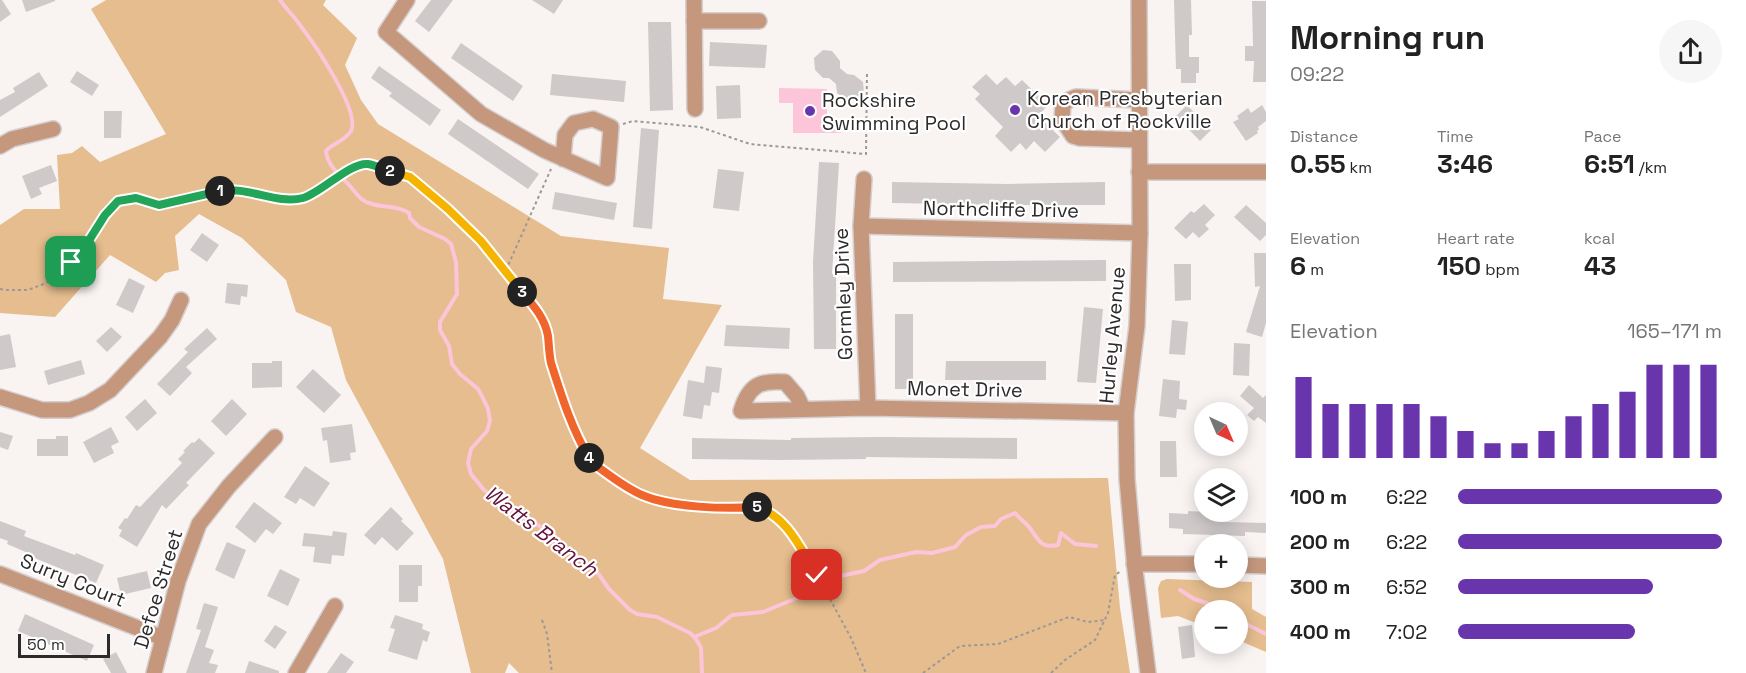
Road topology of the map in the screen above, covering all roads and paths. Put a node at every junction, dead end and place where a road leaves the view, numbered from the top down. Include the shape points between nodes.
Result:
1 (407, 0) edge
2 (694, 0) edge
3 (1139, 0) edge
4 (694, 21) junction
5 (759, 21) dead end
6 (867, 72) dead end
7 (1139, 100) junction
8 (695, 109) dead end
9 (611, 128) junction
10 (53, 129) dead end
11 (1139, 140) junction
12 (0, 146) edge
13 (560, 157) junction
14 (1139, 172) junction
15 (1266, 172) edge
16 (864, 179) dead end
17 (861, 226) junction
18 (1140, 233) junction
19 (506, 270) junction
20 (0, 289) edge
21 (181, 300) dead end
22 (0, 398) edge
23 (868, 408) junction
24 (803, 409) dead end
25 (1126, 413) junction
26 (275, 437) dead end
27 (1134, 564) junction
28 (1194, 564) edge
29 (1248, 565) edge
30 (1266, 566) edge
31 (0, 574) edge
32 (335, 606) dead end
33 (542, 620) dead end
34 (1105, 620) junction
35 (164, 638) junction
36 (154, 673) edge
37 (296, 673) edge
38 (552, 673) edge
39 (866, 673) edge
40 (923, 673) edge
41 (1051, 673) edge
42 (1148, 673) edge

1 - 13 street via 386,32 481,114
2 - 4 street
3 - 7 street, Hurley Avenue
4 - 5 street
4 - 8 street
6 - 9 path via 866,154 750,144 700,127 633,121
7 - 11 street, Hurley Avenue
7 - 11 street via 1076,97 1063,104 1062,120 1073,136 1080,138
9 - 13 street via 593,119 574,123 565,135
9 - 13 street via 607,178
10 - 12 street via 12,139
11 - 14 street, Hurley Avenue
13 - 19 path
14 - 15 street
14 - 18 street, Hurley Avenue
16 - 17 street, Gormley Drive
17 - 18 street, Northcliffe Drive
17 - 23 street, Gormley Drive
18 - 25 street, Hurley Avenue via 1137,326
19 - 20 path via 467,226 410,177 366,163 303,198 285,200 229,190 159,205 136,198 118,201 86,245 46,283 28,290
19 - 39 path via 540,314 566,412 591,462 642,495 684,504 759,507 780,519 817,575 852,638
21 - 22 street via 160,337 110,390 88,403 70,410 42,410
23 - 24 street, Monet Drive
23 - 25 street, Monet Drive
25 - 27 street, Hurley Avenue
26 - 35 street, Defoe Street via 200,524 178,581
27 - 28 street
27 - 34 path via 1115,575
27 - 42 street, Hurley Avenue
29 - 30 street
31 - 35 street, Surry Court
32 - 37 street
33 - 38 path
34 - 40 path via 1088,622 1070,617 998,644 960,646
34 - 41 path via 1095,640
35 - 36 street, Defoe Street

